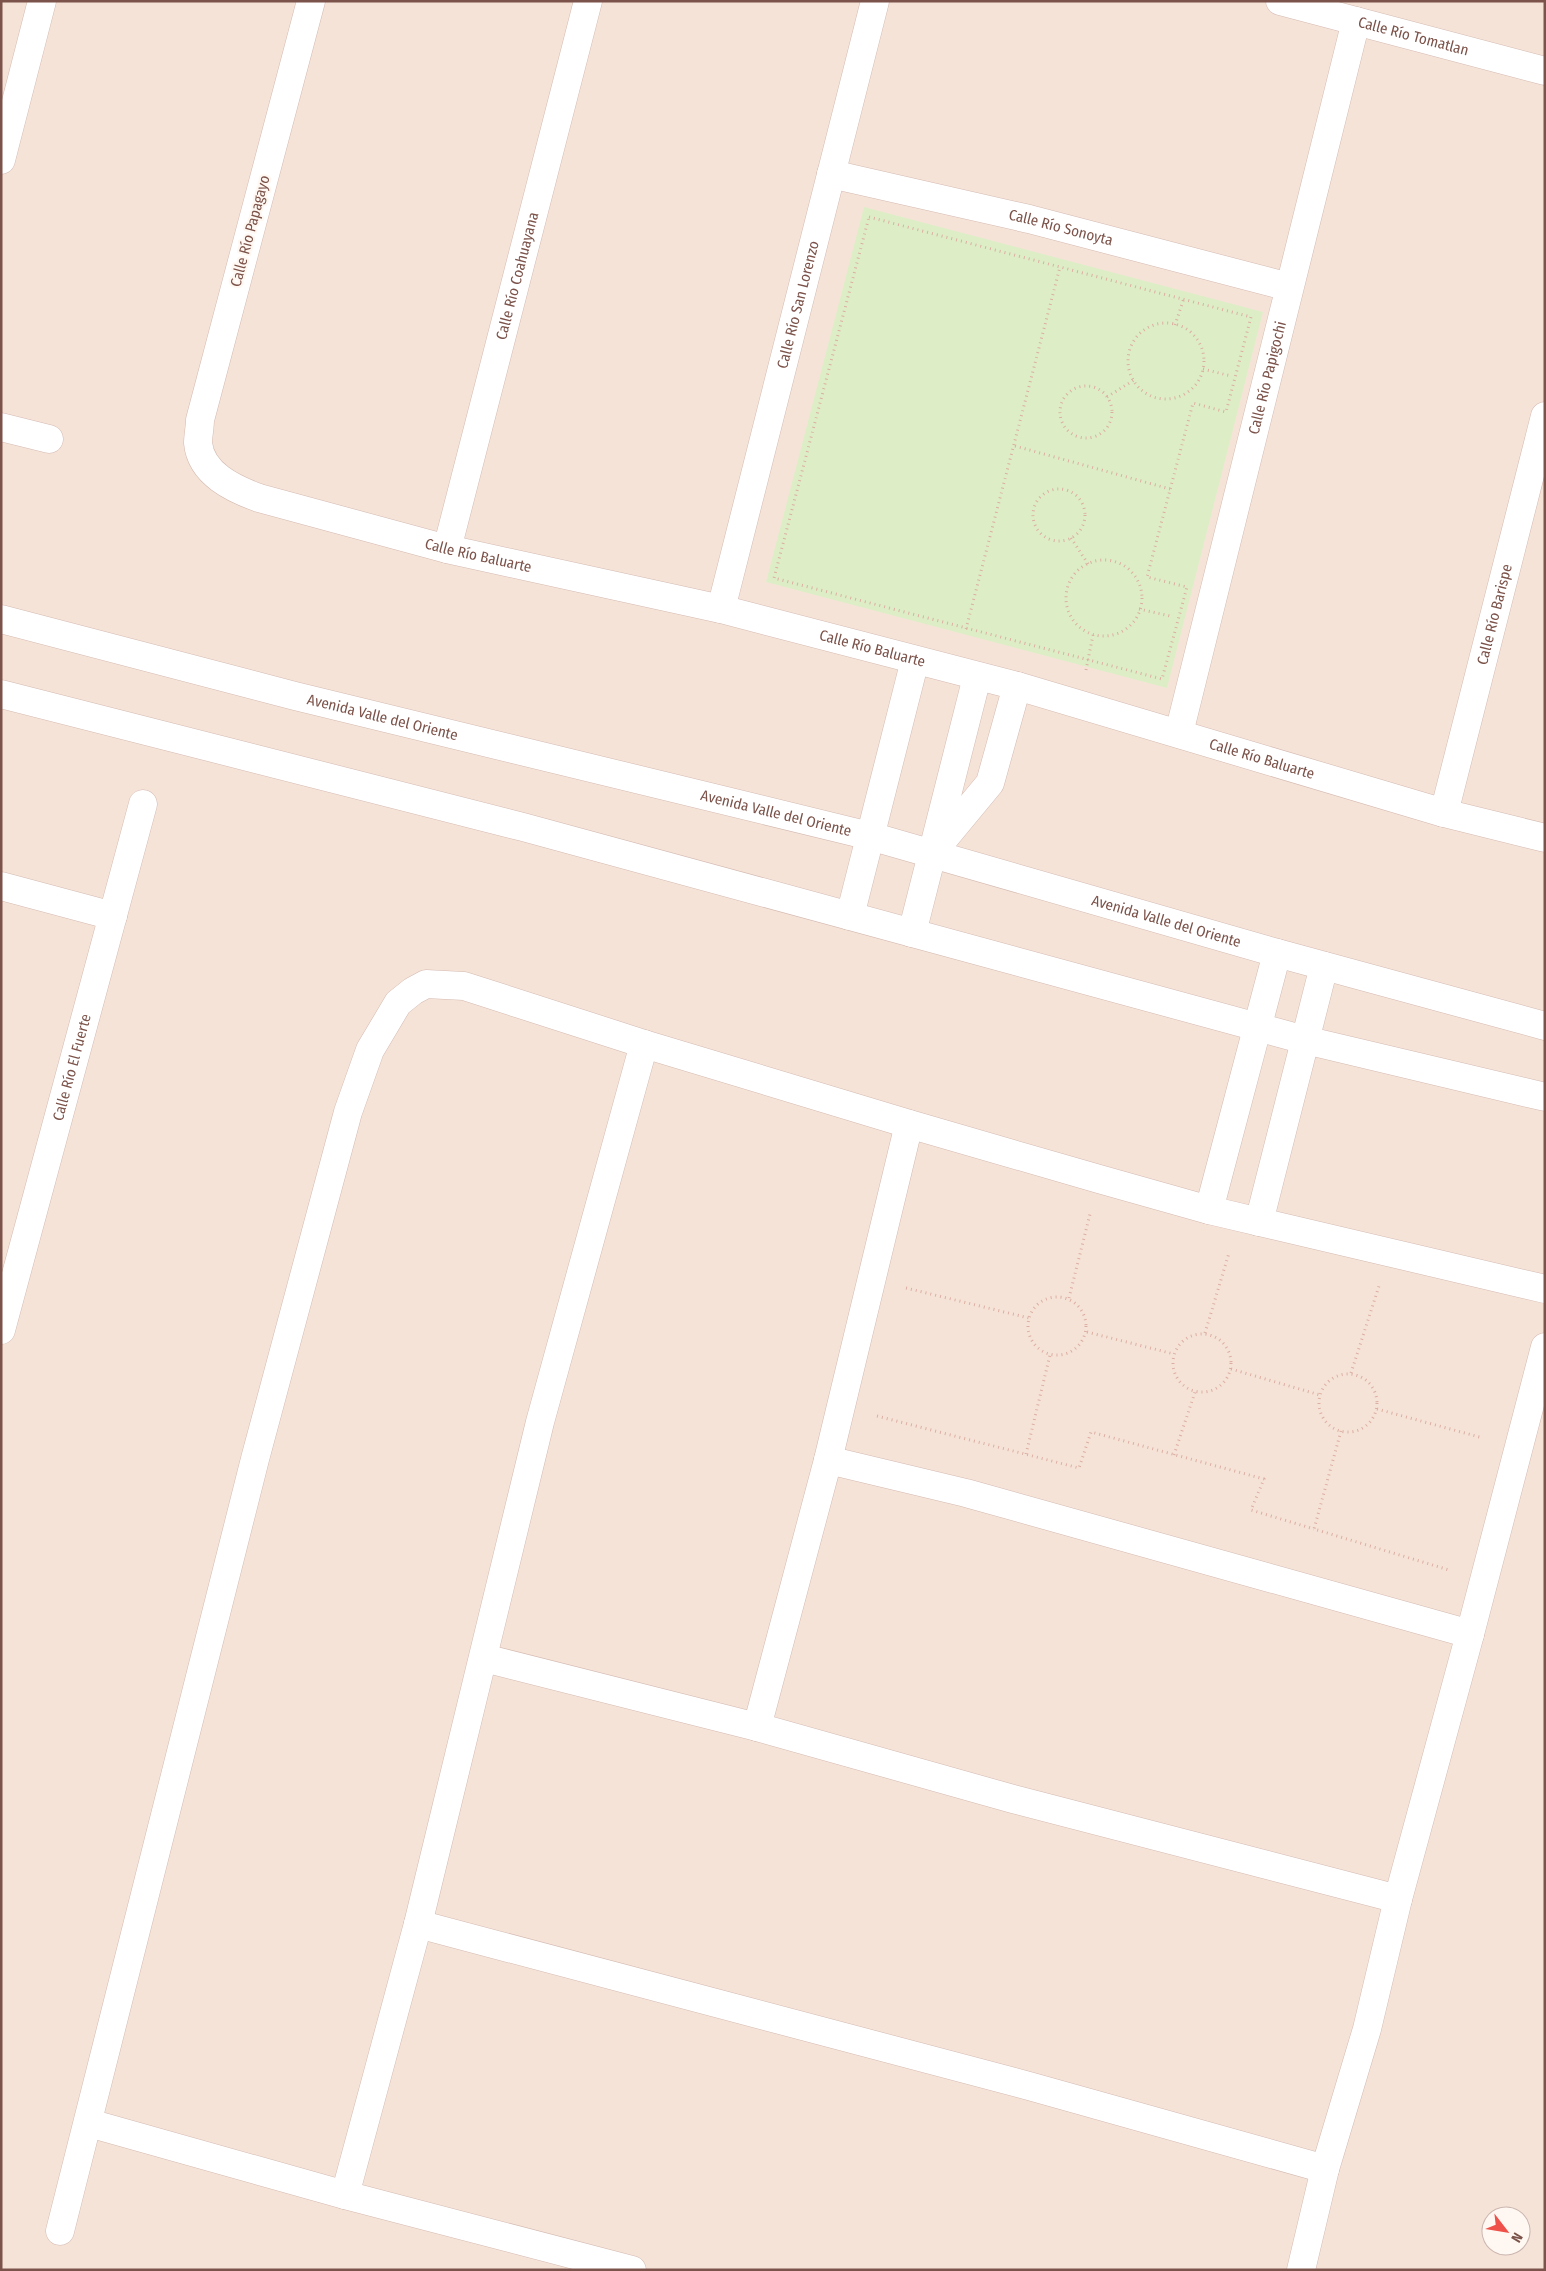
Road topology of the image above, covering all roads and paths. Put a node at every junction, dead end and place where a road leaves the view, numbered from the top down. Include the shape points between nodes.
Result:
1 (42, 1) edge
2 (310, 1) edge
3 (588, 1) edge
4 (875, 1) edge
5 (1280, 1) edge
6 (1356, 21) junction
7 (1545, 71) edge
8 (1, 160) edge
9 (831, 174) junction
10 (1069, 230) junction
11 (1060, 267) junction
12 (1289, 287) junction
13 (1134, 380) junction
14 (1107, 397) junction
15 (1545, 416) edge
16 (1, 427) edge
17 (49, 439) dead end
18 (1015, 446) junction
19 (204, 461) joint
20 (1170, 489) junction
21 (1071, 538) junction
22 (447, 549) junction
23 (1088, 564) junction
24 (721, 609) junction
25 (1, 620) edge
26 (967, 628) junction
27 (915, 660) junction
28 (967, 674) junction
29 (1017, 686) junction
30 (1, 694) edge
31 (1180, 733) junction
32 (143, 804) dead end
33 (1444, 813) junction
34 (870, 836) junction
35 (1545, 838) edge
36 (932, 854) junction
37 (1, 886) edge
38 (113, 916) junction
39 (850, 916) junction
40 (912, 932) junction
41 (1277, 953) junction
42 (1324, 966) junction
43 (1545, 1026) edge
44 (1258, 1027) junction
45 (1305, 1040) junction
46 (644, 1044) junction
47 (1545, 1097) edge
48 (910, 1124) junction
49 (1099, 1179) junction
50 (1209, 1210) junction
51 (1250, 1219) junction
52 (1390, 1252) junction
53 (872, 1279) junction
54 (1545, 1289) edge
55 (1070, 1298) junction
56 (1029, 1318) junction
57 (1, 1330) edge
58 (1087, 1332) junction
59 (1205, 1333) junction
60 (1545, 1347) edge
61 (1050, 1354) junction
62 (1174, 1354) junction
63 (1231, 1369) junction
64 (1351, 1373) junction
65 (1195, 1392) junction
66 (1320, 1395) junction
67 (841, 1406) junction
68 (1377, 1409) junction
69 (1341, 1432) junction
70 (1519, 1448) junction
71 (1026, 1454) junction
72 (1174, 1454) junction
73 (828, 1460) junction
74 (1314, 1529) junction
75 (1484, 1581) junction
76 (1470, 1634) junction
77 (484, 1658) junction
78 (757, 1727) junction
79 (1398, 1899) junction
80 (418, 1924) junction
81 (89, 2123) junction
82 (1325, 2169) junction
83 (345, 2195) junction
84 (60, 2231) dead end
85 (632, 2270) edge
86 (1301, 2270) edge

1 - 8 street
2 - 19 street, Calle Río Papagayo via 200,420 198,444
3 - 22 street, Calle Río Coahuayana
4 - 9 street, Calle Río San Lorenzo
5 - 6 street, Calle Río Tomatlan
6 - 7 street, Calle Río Tomatlan
6 - 12 street, Calle Río Papigochi
9 - 10 street, Calle Río Sonoyta
9 - 24 street, Calle Río San Lorenzo
10 - 11 path
10 - 12 street, Calle Río Sonoyta
11 - 18 path
11 - 20 path via 1251,317 1226,412 1193,403
11 - 26 path via 869,218 774,578
12 - 31 street, Calle Río Papigochi
13 - 13 path via 1156,398 1180,396 1198,381 1203,369 1200,344 1182,326 1157,324 1145,329 1130,349 1128,361
13 - 14 path
14 - 14 path via 1090,386 1073,390 1062,404 1065,428 1078,437 1101,433 1113,410
15 - 33 street, Calle Río Barispe
16 - 17 street
18 - 20 path
18 - 26 path
19 - 22 street, Calle Río Baluarte via 219,478 260,498
20 - 26 path via 1147,577 1186,587 1162,679
21 - 21 path via 1084,522 1078,497 1062,489 1045,493 1039,499 1033,516 1038,531 1051,540
21 - 23 path
22 - 24 street, Calle Río Baluarte
23 - 23 path via 1073,575 1068,586 1068,610 1082,630 1099,635 1118,634 1128,627 1141,606 1138,581 1120,564 1107,560
24 - 27 street, Calle Río Baluarte
25 - 34 street, Avenida Valle del Oriente via 304,698
26 - 28 path
27 - 28 street, Calle Río Baluarte
27 - 34 street
28 - 29 street, Calle Río Baluarte
28 - 36 street
29 - 31 street, Calle Río Baluarte
29 - 36 street via 990,783
30 - 39 street via 514,825
31 - 33 street, Calle Río Baluarte
32 - 38 street, Calle Río El Fuerte
33 - 35 street, Calle Río Baluarte
34 - 36 street, Avenida Valle del Oriente
34 - 39 street
36 - 40 street
36 - 41 street, Avenida Valle del Oriente
37 - 38 street
38 - 57 street, Calle Río El Fuerte
39 - 40 street
40 - 44 street
41 - 42 street, Avenida Valle del Oriente
41 - 44 street
42 - 43 street, Avenida Valle del Oriente
42 - 45 street
44 - 45 street
44 - 50 street
45 - 47 street
45 - 51 street
46 - 48 street
46 - 77 street via 540,1422
46 - 81 street via 464,986 426,984 398,1003 370,1050 348,1112 258,1449
48 - 49 street
48 - 53 street
49 - 50 street
49 - 55 path
50 - 51 street
51 - 52 street
51 - 59 path
52 - 54 street
52 - 64 path
53 - 56 path
53 - 67 street
55 - 56 path via 1055,1296 1040,1301
55 - 58 path via 1084,1312
56 - 61 path via 1029,1336 1041,1351
58 - 61 path via 1083,1341 1068,1353
58 - 62 path
59 - 62 path via 1185,1338
59 - 63 path via 1223,1341 1232,1359
60 - 70 street
61 - 71 path
62 - 65 path via 1174,1373 1179,1382
63 - 65 path via 1228,1378 1213,1390
63 - 66 path
64 - 66 path via 1332,1378
64 - 68 path via 1361,1375 1375,1389
65 - 72 path
66 - 69 path via 1321,1413 1333,1428
67 - 71 path
67 - 73 street
68 - 69 path via 1367,1425 1359,1430
68 - 70 path
69 - 74 path
70 - 75 street
71 - 72 path via 1079,1468 1091,1432
72 - 74 path via 1264,1479 1251,1510
73 - 76 street via 966,1493
73 - 78 street
74 - 75 path
75 - 76 street
76 - 79 street
77 - 78 street
77 - 80 street
78 - 79 street
79 - 82 street via 1367,2029
80 - 82 street via 1009,2081
80 - 83 street
81 - 83 street
81 - 84 street
82 - 86 street
83 - 85 street

